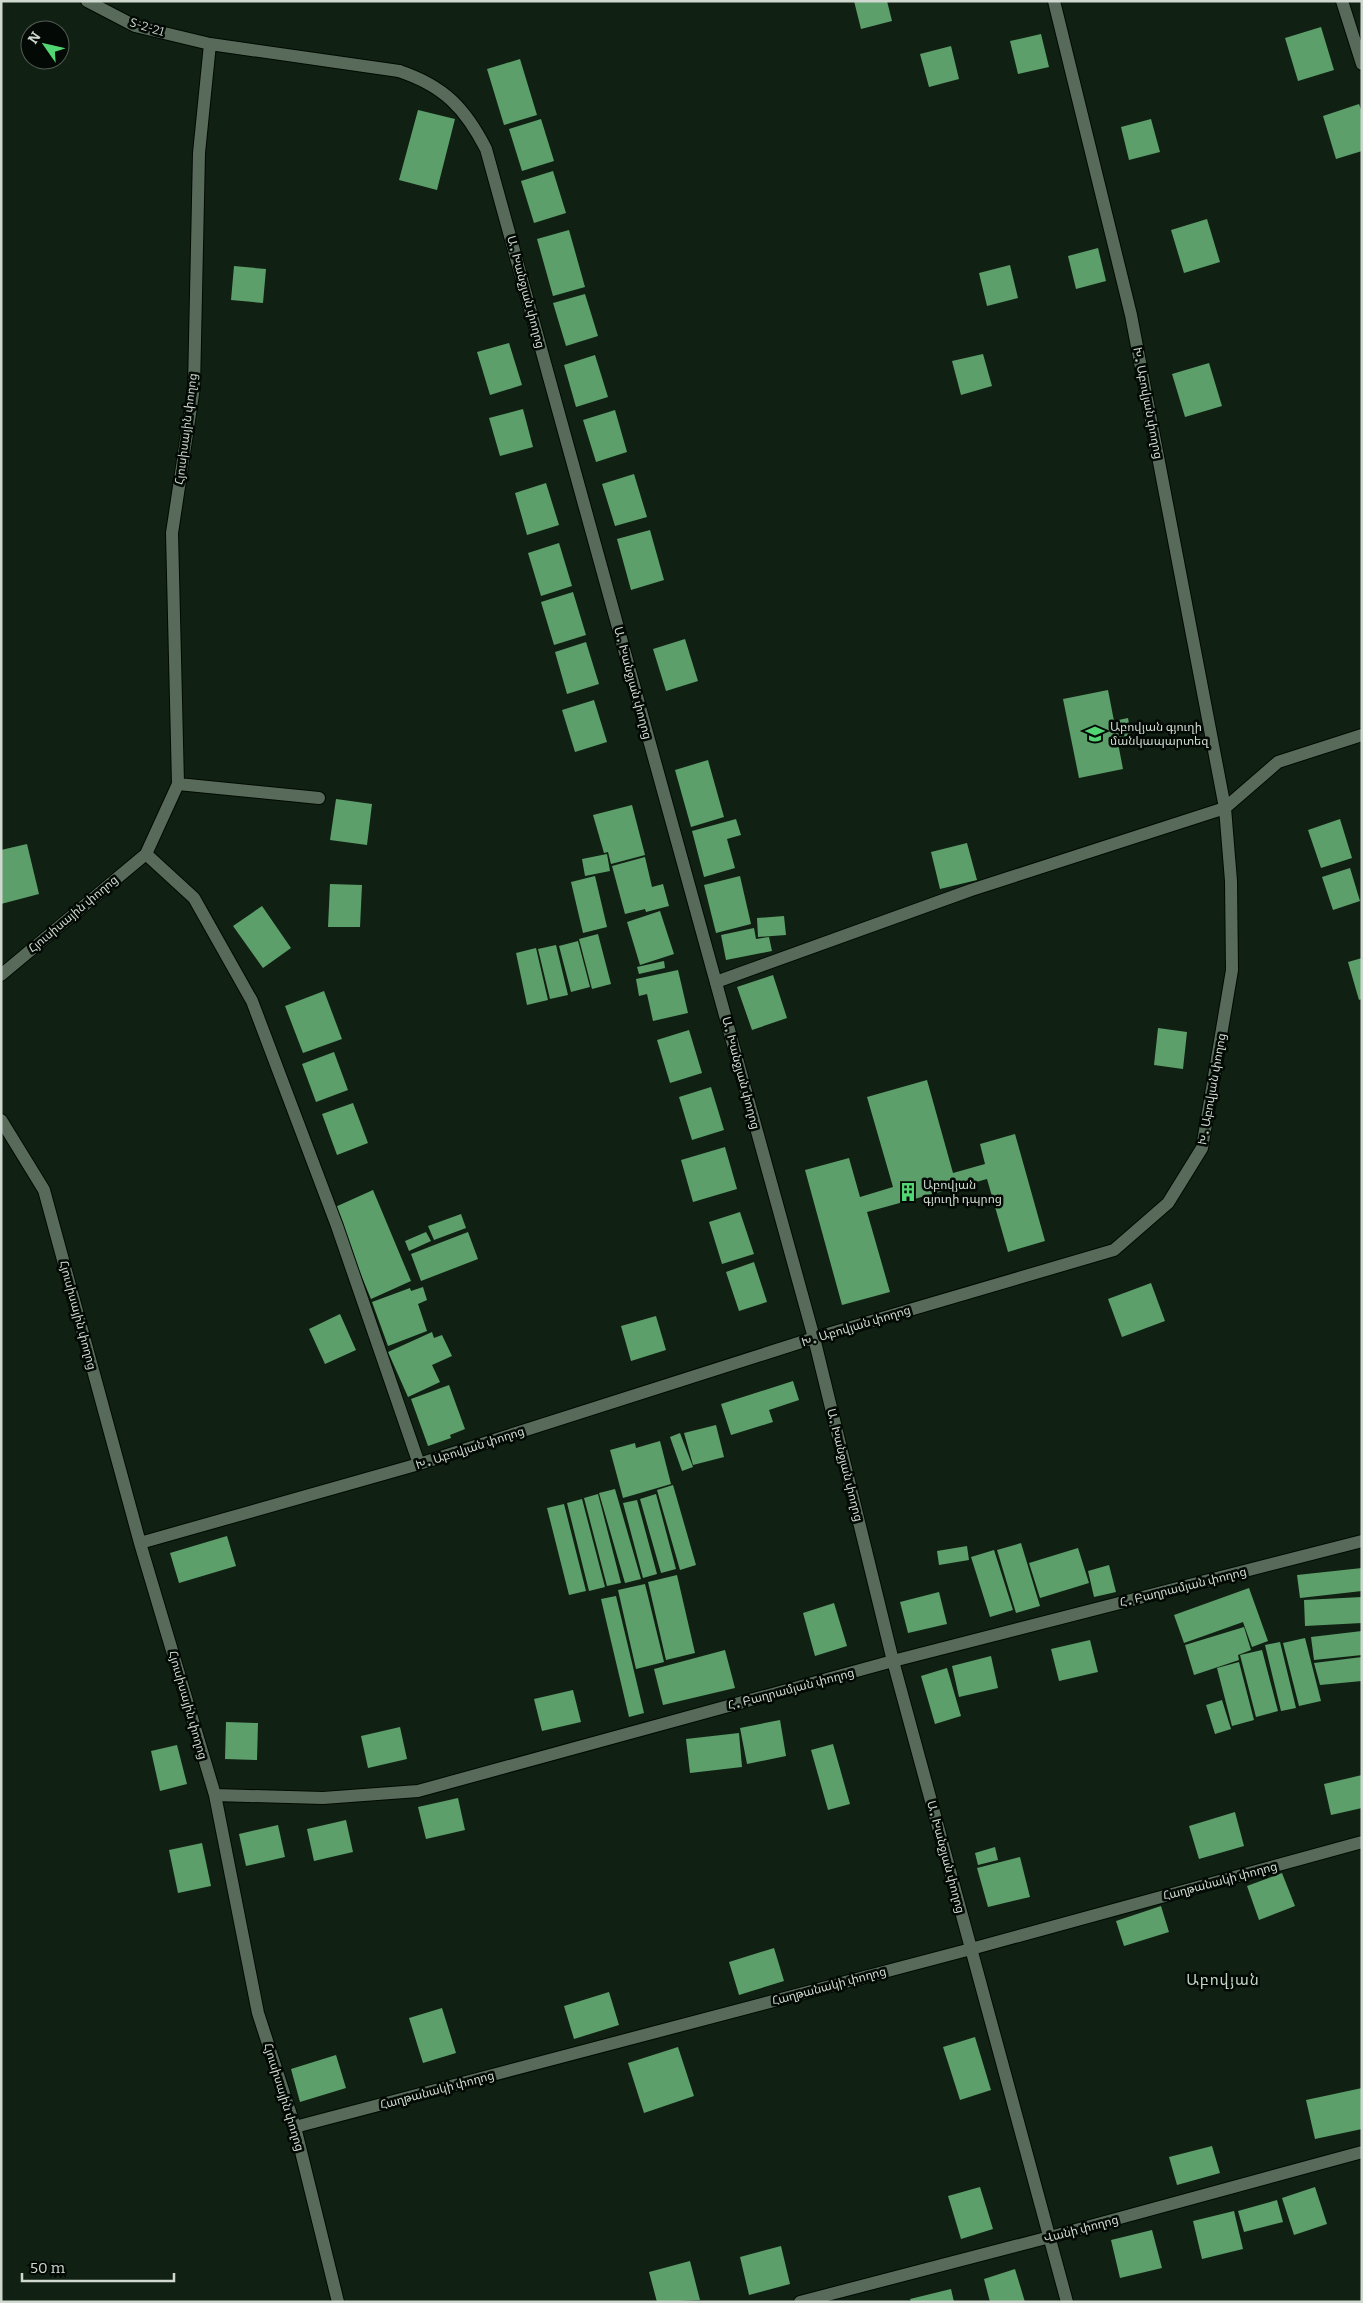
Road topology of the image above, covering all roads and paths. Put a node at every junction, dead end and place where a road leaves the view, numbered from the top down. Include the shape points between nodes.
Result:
1 (87, 1) edge
2 (1054, 1) edge
3 (1342, 1) edge
4 (210, 44) junction
5 (1362, 64) edge
6 (1362, 735) edge
7 (178, 784) junction
8 (319, 798) dead end
9 (1225, 808) junction
10 (146, 854) junction
11 (1, 975) edge
12 (716, 982) junction
13 (1, 1120) edge
14 (814, 1338) junction
15 (419, 1464) junction
16 (1362, 1541) edge
17 (140, 1543) junction
18 (893, 1661) junction
19 (215, 1795) junction
20 (1362, 1842) edge
21 (971, 1949) junction
22 (294, 2127) junction
23 (1362, 2152) edge
24 (1050, 2237) junction
25 (338, 2302) edge
26 (800, 2302) edge
27 (1067, 2302) edge

1 - 4 street, Տ-2-21 / Տ-2-21 via 135,26
2 - 9 street, Խ․ Աբովյան փողոց via 1131,314
3 - 5 street
4 - 7 street, Հյուսիսային փողոց via 199,153 194,387 172,533
4 - 12 street, Ա․ Խանջյան փողոց / Տ-2-21 via 399,71 437,87 456,103 475,127 486,149
6 - 9 street via 1278,762
7 - 8 street
7 - 10 street, Հյուսիսային փողոց
9 - 12 street via 971,890
9 - 14 street, Խ․ Աբովյան փողոց via 1232,882 1232,970 1202,1148 1168,1203 1114,1250
10 - 11 street, Հյուսիսային փողոց
10 - 15 street via 194,898 252,1001 337,1226
12 - 14 street, Ա․ Խանջյան փողոց / Տ-2-21
13 - 17 street, Հյուսիսային փողոց via 44,1190
14 - 15 street, Խ․ Աբովյան փողոց
14 - 18 street, Ա․ Խանջյան փողոց / Տ-2-21
15 - 17 street, Խ․ Աբովյան փողոց
16 - 18 street, Հ․ Բաղրամյան փողոց
17 - 19 street, Հյուսիսային փողոց
18 - 19 street, Հ․ Բաղրամյան փողոց via 418,1791 323,1798
18 - 21 street, Ա․ Խանջյան փողոց / Տ-2-21
19 - 22 street, Հյուսիսային փողոց via 258,2013
20 - 21 street, Հաղթանակի փողոց
21 - 22 street, Հաղթանակի փողոց
21 - 24 street, Ա․ Խանջյան փողոց / Տ-2-21
22 - 25 street, Հյուսիսային փողոց
23 - 24 street, Վանի փողոց
24 - 26 street, Վանի փողոց
24 - 27 street, Ա․ Խանջյան փողոց / Տ-2-21

